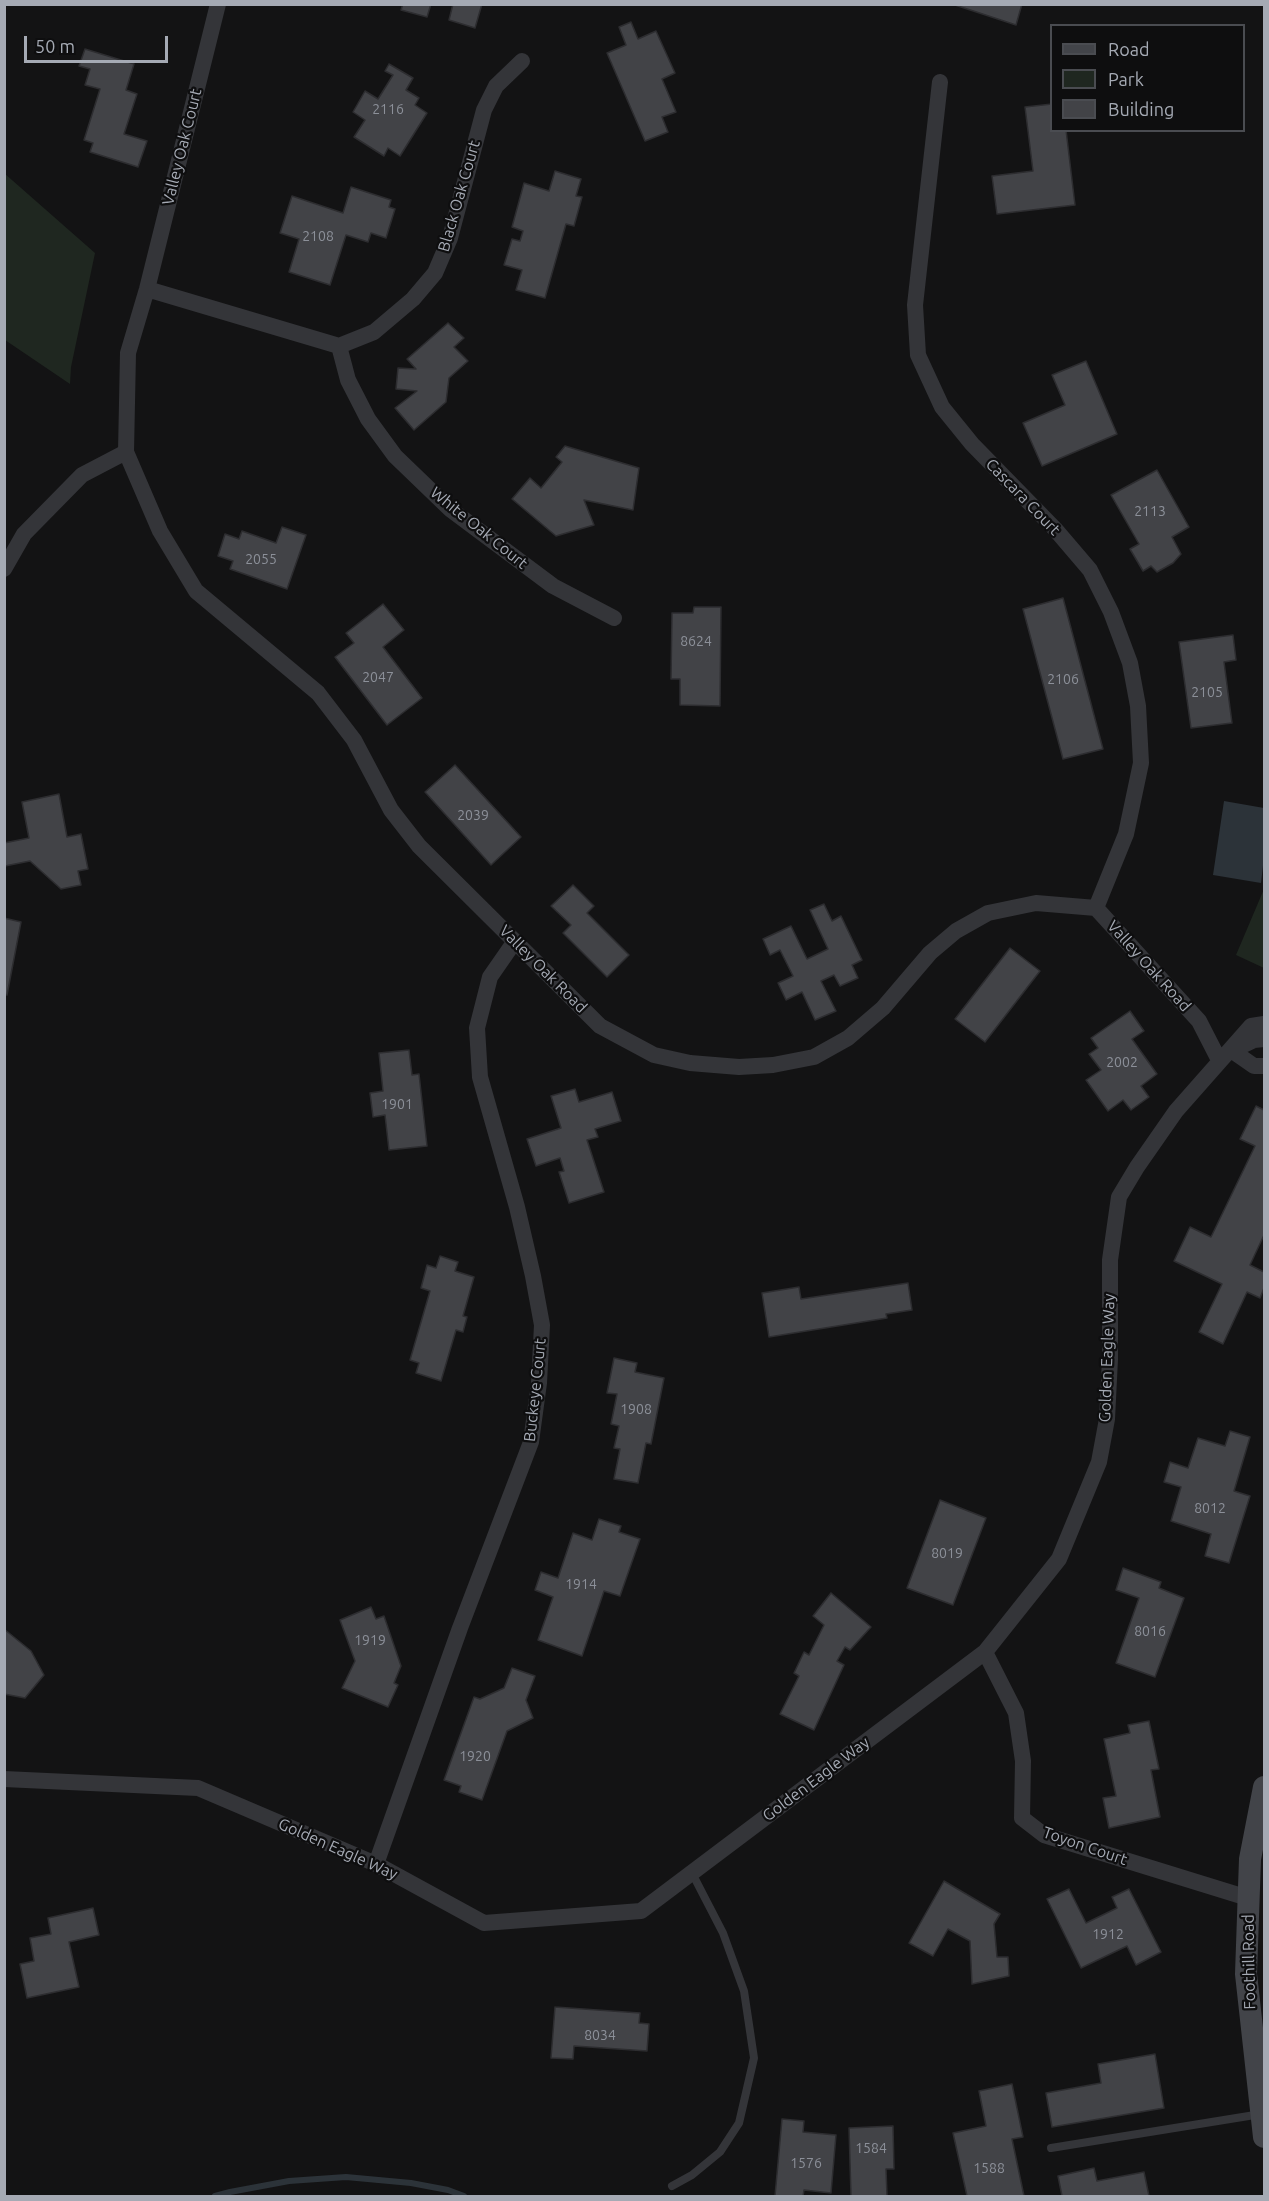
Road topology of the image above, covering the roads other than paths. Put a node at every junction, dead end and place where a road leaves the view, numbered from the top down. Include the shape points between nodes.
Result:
1 (218, 4) edge
2 (522, 61) dead end
3 (940, 82) dead end
4 (147, 289) junction
5 (339, 346) junction
6 (126, 452) junction
7 (4, 569) edge
8 (614, 618) dead end
9 (1096, 908) junction
10 (515, 942) junction
11 (1264, 1024) edge
12 (1264, 1039) edge
13 (1225, 1055) junction
14 (1264, 1066) edge
15 (985, 1652) junction
16 (4, 1779) edge
17 (1264, 1787) edge
18 (376, 1864) junction
19 (692, 1873) junction
20 (1248, 1898) junction
21 (1262, 2114) junction
22 (1264, 2137) edge
23 (1051, 2148) dead end
24 (672, 2186) dead end

1 - 4 street, Valley Oak Court
2 - 5 street, Black Oak Court via 496,86 484,110 450,238 435,273 413,299 374,332
3 - 9 street, Cascara Court via 915,305 918,355 942,407 1090,570 1130,663 1138,706 1141,763 1126,834
4 - 5 street
4 - 6 street, Valley Oak Road via 128,353
5 - 8 street, White Oak Court via 348,380 368,419 395,456 450,509 553,586
6 - 7 street via 82,475 24,534
6 - 10 street, Valley Oak Road via 160,531 196,591 318,693 354,740 391,810 419,846
9 - 10 street, Valley Oak Road via 1036,903 988,913 930,953 883,1008 848,1038 814,1058 739,1067 654,1055 600,1026
9 - 13 street, Valley Oak Road
10 - 18 street, Buckeye Court via 490,977 477,1028 480,1077 517,1207 542,1325 531,1442
11 - 13 street, Golden Eagle Way via 1251,1026
12 - 13 street, Golden Eagle Way
13 - 14 street
13 - 15 street, Golden Eagle Way via 1176,1111 1119,1197 1110,1260 1107,1419 1098,1462 1059,1559
15 - 19 street, Golden Eagle Way
15 - 20 street, Toyon Court via 1016,1713 1023,1761 1022,1818 1044,1835
16 - 18 street, Golden Eagle Way via 198,1788
17 - 20 main road, Foothill Road via 1250,1859
18 - 19 street, Golden Eagle Way via 484,1923 641,1911
19 - 24 lane via 723,1933 744,1991 754,2058 739,2123 720,2152
20 - 21 main road, Foothill Road via 1246,1974
21 - 22 main road, Foothill Road
21 - 23 lane

